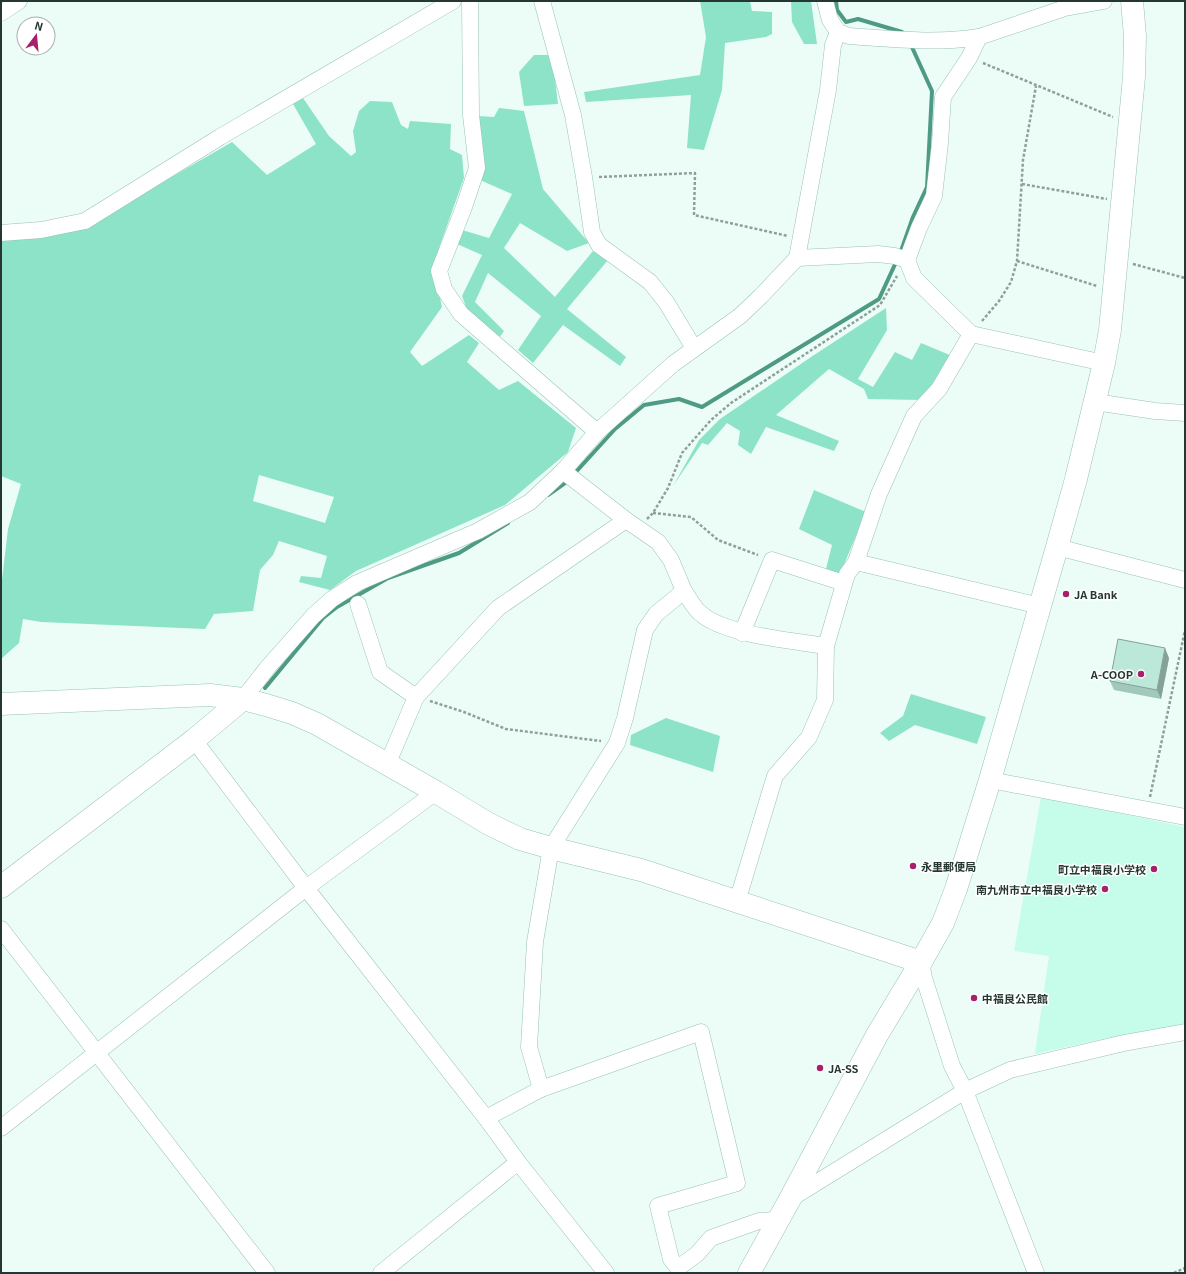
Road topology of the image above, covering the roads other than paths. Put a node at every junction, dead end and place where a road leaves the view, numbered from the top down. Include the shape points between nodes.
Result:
1 (19, 1) edge
2 (453, 1) edge
3 (470, 1) edge
4 (542, 1) edge
5 (825, 1) edge
6 (1104, 1) edge
7 (1132, 1) edge
8 (1, 12) edge
9 (838, 32) junction
10 (979, 37) junction
11 (1, 232) edge
12 (797, 258) junction
13 (901, 258) junction
14 (971, 334) junction
15 (694, 348) junction
16 (1104, 363) junction
17 (1094, 402) junction
18 (1185, 413) edge
19 (597, 432) junction
20 (569, 476) junction
21 (632, 524) junction
22 (1057, 548) junction
23 (856, 562) junction
24 (1185, 580) edge
25 (844, 583) junction
26 (684, 591) junction
27 (358, 604) dead end
28 (1040, 606) junction
29 (742, 633) junction
30 (826, 646) junction
31 (416, 697) junction
32 (243, 699) junction
33 (1, 704) edge
34 (194, 740) junction
35 (387, 765) junction
36 (990, 780) junction
37 (436, 792) junction
38 (1185, 817) edge
39 (551, 848) junction
40 (1, 887) edge
41 (306, 888) junction
42 (737, 902) junction
43 (1, 929) edge
44 (921, 962) junction
45 (1185, 1032) edge
46 (97, 1052) junction
47 (541, 1088) junction
48 (965, 1091) junction
49 (486, 1118) junction
50 (1, 1128) edge
51 (518, 1162) junction
52 (790, 1199) junction
53 (779, 1220) junction
54 (267, 1273) edge
55 (381, 1273) edge
56 (606, 1273) edge
57 (749, 1273) edge
58 (1036, 1273) edge

1 - 8 street
2 - 11 street via 220,137 85,221 41,230
3 - 19 street via 471,115 477,168 439,271 444,289 461,314
4 - 15 street via 570,100 592,232 599,245 650,282 666,302
5 - 9 street via 830,20
6 - 10 street via 1066,8
7 - 16 street via 1135,36 1134,77 1115,291
9 - 10 street via 849,36 907,40 964,40
9 - 12 street via 833,45 828,90
10 - 13 street via 969,58 943,97 934,196
12 - 13 street via 878,254
12 - 15 street via 740,316
13 - 14 street via 914,278
14 - 16 street
14 - 23 street via 939,389 914,416 879,494
15 - 19 street
16 - 17 street
17 - 18 street
17 - 22 street
19 - 20 street
20 - 21 street
20 - 32 street via 478,532 357,584 332,599 268,667
21 - 26 street via 658,542 671,560
21 - 31 street via 498,608
22 - 24 street
22 - 28 street
23 - 25 street
23 - 28 street
25 - 29 street via 772,560
25 - 30 street
26 - 29 street via 700,613 712,622
26 - 39 street via 656,614 646,630 617,743
27 - 31 street via 380,672
28 - 36 street
29 - 30 street
30 - 42 street via 825,700 809,737 775,776
31 - 35 street
32 - 33 street via 210,695
32 - 34 street
32 - 35 street via 292,713
34 - 40 street
34 - 41 street
35 - 37 street
36 - 38 street
36 - 44 street via 956,889 943,923
37 - 39 street via 489,824 520,839
37 - 41 street
39 - 42 street via 641,870
39 - 47 street via 535,942 529,1047
41 - 46 street
41 - 49 street
42 - 44 street
43 - 46 street
44 - 48 street via 952,1066
44 - 52 street via 877,1035
45 - 48 street via 1124,1042 1010,1070
46 - 50 street
46 - 54 street
47 - 49 street
47 - 53 street via 700,1032 737,1183 658,1206 672,1259 678,1268 697,1254 711,1238 759,1221
48 - 52 street
48 - 58 street
49 - 51 street
51 - 55 street
51 - 56 street
52 - 53 street
53 - 57 street

